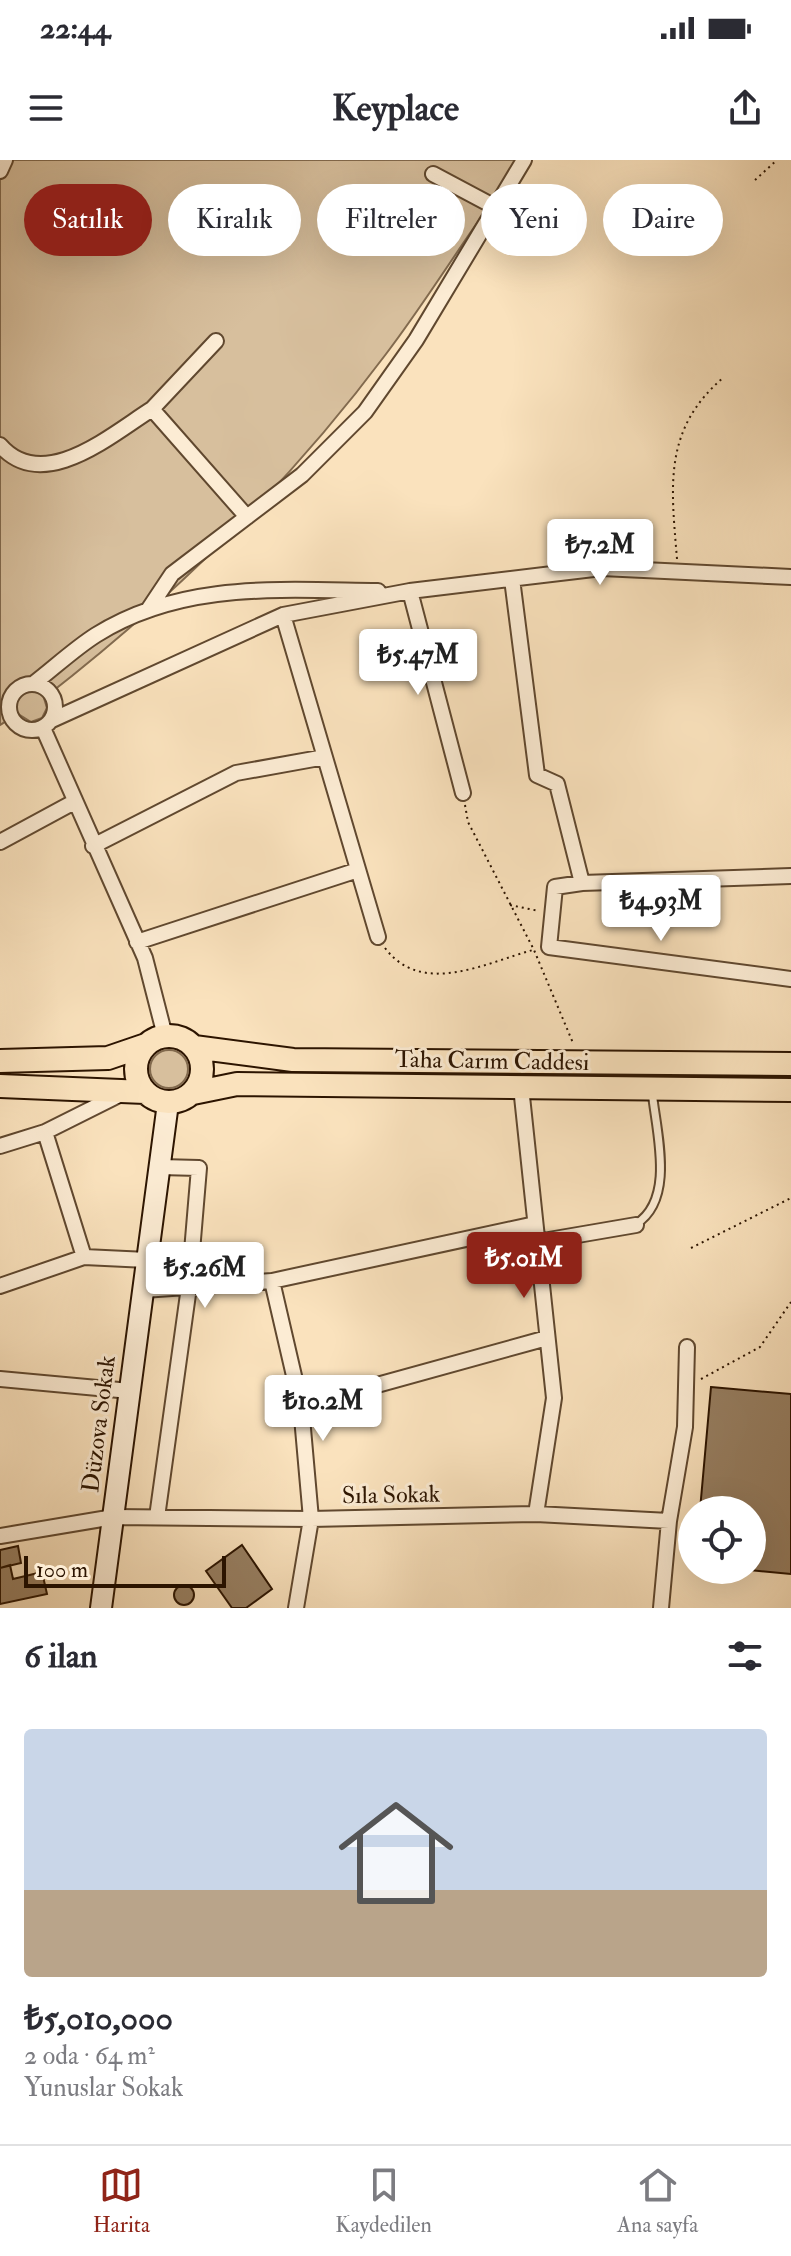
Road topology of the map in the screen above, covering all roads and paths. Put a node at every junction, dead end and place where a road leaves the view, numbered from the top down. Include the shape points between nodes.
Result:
1 (5, 160) edge
2 (524, 160) edge
3 (777, 160) edge
4 (0, 171) edge
5 (433, 174) dead end
6 (755, 180) dead end
7 (509, 184) edge
8 (481, 200) edge
9 (481, 231) edge
10 (216, 341) dead end
11 (724, 377) dead end
12 (152, 409) junction
13 (0, 445) edge
14 (247, 517) junction
15 (678, 570) junction
16 (791, 577) edge
17 (512, 579) junction
18 (410, 591) junction
19 (148, 610) junction
20 (283, 615) junction
21 (33, 684) junction
22 (6, 721) edge
23 (47, 724) junction
24 (325, 757) junction
25 (463, 793) joint
26 (74, 802) junction
27 (0, 842) edge
28 (93, 846) junction
29 (358, 870) junction
30 (791, 876) edge
31 (582, 883) junction
32 (510, 905) junction
33 (552, 914) junction
34 (378, 937) joint
35 (137, 942) junction
36 (534, 950) junction
37 (791, 979) edge
38 (156, 1041) junction
39 (194, 1047) junction
40 (0, 1061) edge
41 (581, 1062) junction
42 (791, 1064) edge
43 (0, 1086) edge
44 (521, 1087) junction
45 (652, 1088) junction
46 (791, 1090) edge
47 (137, 1091) junction
48 (193, 1093) junction
49 (168, 1103) junction
50 (45, 1132) junction
51 (0, 1146) edge
52 (160, 1167) junction
53 (791, 1198) edge
54 (535, 1224) junction
55 (636, 1225) joint
56 (537, 1242) junction
57 (691, 1248) dead end
58 (84, 1257) junction
59 (147, 1260) junction
60 (272, 1281) junction
61 (0, 1286) edge
62 (189, 1287) junction
63 (143, 1290) junction
64 (791, 1302) edge
65 (547, 1338) junction
66 (687, 1347) dead end
67 (0, 1379) edge
68 (686, 1387) junction
69 (130, 1391) junction
70 (301, 1406) junction
71 (536, 1514) junction
72 (114, 1517) junction
73 (157, 1517) junction
74 (311, 1519) junction
75 (669, 1521) junction
76 (0, 1536) edge
77 (101, 1608) edge
78 (296, 1608) edge
79 (661, 1608) edge

1 - 4 street
2 - 7 street
3 - 6 path
5 - 8 street
9 - 14 street via 416,340 365,412 302,475
10 - 12 street
11 - 15 path via 698,399 681,428 674,467
12 - 13 street via 62,461 21,462
12 - 14 street
14 - 19 street via 172,574
15 - 16 street
15 - 17 street via 602,568
17 - 18 street
17 - 31 street via 537,775 557,784
18 - 19 street via 239,590 171,600
18 - 20 street
18 - 25 street
19 - 21 street via 97,634
20 - 23 street
20 - 24 street
21 - 22 street via 12,695
21 - 23 street via 53,696 55,708
22 - 23 street via 25,729
23 - 26 street
24 - 28 street via 236,773
24 - 29 street
25 - 32 path via 468,822
26 - 27 street
26 - 28 street
28 - 35 street
29 - 34 street
29 - 35 street
30 - 31 street
31 - 33 street via 555,887
32 - 33 path
32 - 36 path
33 - 37 street via 549,947
34 - 36 path via 398,963 426,976
35 - 38 street
36 - 41 path
38 - 39 main road via 179,1037
38 - 40 main road via 108,1058
38 - 47 main road via 136,1068
39 - 41 main road, Taha Carım Caddesi via 293,1060
39 - 48 main road via 203,1071
41 - 42 main road, Taha Carım Caddesi
43 - 47 main road
44 - 45 main road, Taha Carım Caddesi
44 - 48 main road, Taha Carım Caddesi via 237,1084
44 - 54 street
45 - 46 main road, Taha Carım Caddesi
45 - 55 lane via 660,1190 650,1216
47 - 49 main road
47 - 50 street
48 - 49 main road
49 - 52 street, Düzova Sokak
50 - 51 street
50 - 58 street
52 - 59 street, Düzova Sokak
52 - 62 street via 199,1168
53 - 57 path
54 - 56 street
54 - 60 street
55 - 56 street
56 - 65 street
58 - 59 street
58 - 61 street
59 - 63 street, Düzova Sokak
60 - 62 street
60 - 70 street
62 - 63 street
62 - 73 street
63 - 69 street, Düzova Sokak
64 - 68 path via 754,1351
65 - 70 street
65 - 71 street via 554,1398
66 - 68 street
67 - 69 street
68 - 75 street via 685,1427
69 - 72 street, Düzova Sokak
70 - 74 street
71 - 74 street, Sıla Sokak
71 - 75 street, Sıla Sokak
72 - 73 street, Sıla Sokak
72 - 76 street, Sıla Sokak
72 - 77 street, Düzova Sokak
73 - 74 street, Sıla Sokak
74 - 78 street
75 - 79 street

